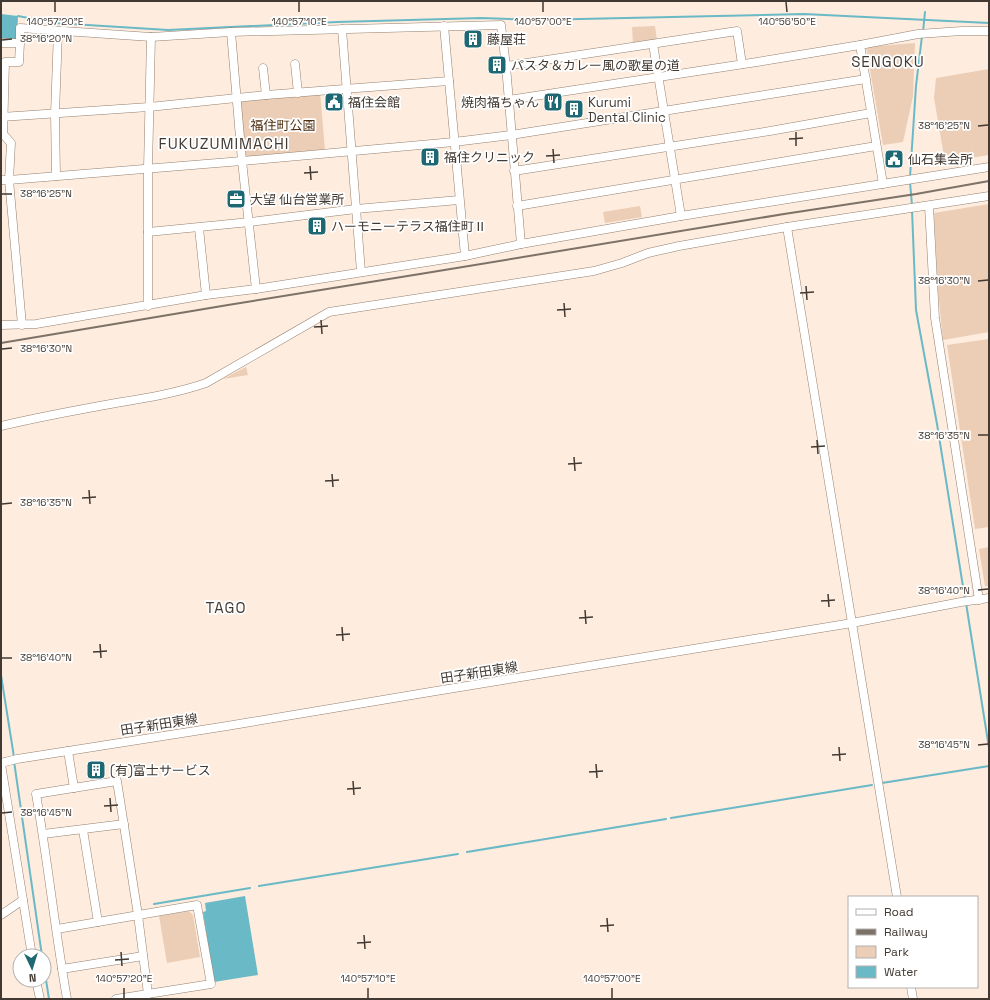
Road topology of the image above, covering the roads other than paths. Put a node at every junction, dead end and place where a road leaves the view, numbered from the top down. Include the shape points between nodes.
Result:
1 (444, 26) junction
2 (342, 29) junction
3 (58, 31) junction
4 (989, 31) edge
5 (231, 32) junction
6 (151, 37) junction
7 (1, 43) edge
8 (20, 43) junction
9 (653, 44) junction
10 (860, 45) junction
11 (295, 64) dead end
12 (742, 64) junction
13 (506, 66) junction
14 (262, 68) dead end
15 (658, 77) junction
16 (866, 79) junction
17 (448, 81) junction
18 (347, 89) junction
19 (298, 93) junction
20 (266, 95) junction
21 (237, 98) junction
22 (508, 100) junction
23 (149, 107) junction
24 (663, 112) junction
25 (55, 114) junction
26 (871, 114) junction
27 (2, 117) edge
28 (511, 135) junction
29 (454, 142) junction
30 (876, 146) junction
31 (669, 147) junction
32 (352, 150) junction
33 (242, 161) junction
34 (989, 167) edge
35 (148, 168) junction
36 (514, 171) junction
37 (56, 176) junction
38 (5, 180) edge
39 (674, 180) junction
40 (883, 184) junction
41 (989, 196) edge
42 (460, 200) junction
43 (517, 206) junction
44 (929, 206) junction
45 (356, 209) junction
46 (681, 216) junction
47 (250, 222) junction
48 (787, 227) junction
49 (199, 228) junction
50 (148, 232) junction
51 (521, 244) junction
52 (465, 256) junction
53 (361, 272) junction
54 (256, 289) junction
55 (206, 295) junction
56 (148, 306) junction
57 (1, 325) edge
58 (22, 325) junction
59 (1, 426) edge
60 (989, 598) edge
61 (979, 600) junction
62 (852, 623) junction
63 (68, 751) junction
64 (1, 763) edge
65 (74, 788) junction
66 (124, 824) junction
67 (83, 830) junction
68 (43, 834) junction
69 (897, 896) edge
70 (23, 900) junction
71 (1, 915) edge
72 (138, 915) junction
73 (98, 922) junction
74 (57, 929) junction
75 (31, 948) edge
76 (143, 956) junction
77 (62, 969) junction
78 (38, 988) edge
79 (911, 988) edge
80 (148, 994) junction
81 (40, 999) edge
82 (67, 999) edge
83 (116, 999) edge
84 (913, 999) edge

1 - 2 street
1 - 13 street via 501,25
1 - 17 street
2 - 5 street
2 - 18 street
3 - 6 street
3 - 8 street via 20,28
3 - 25 street
4 - 10 street via 918,34
5 - 6 street
5 - 21 street
6 - 23 street
7 - 8 street
8 - 27 street via 19,62 5,62
9 - 12 street via 737,31
9 - 13 street
9 - 15 street
10 - 12 street
10 - 16 street
11 - 19 street
12 - 15 street
13 - 22 street
14 - 20 street
15 - 22 street
15 - 24 street
16 - 24 street
16 - 26 street
17 - 18 street
17 - 29 street
18 - 19 street
18 - 32 street
19 - 20 street
20 - 21 street
21 - 23 street
21 - 33 street
22 - 28 street
23 - 25 street
23 - 35 street
24 - 28 street
24 - 31 street
25 - 27 street
25 - 37 street
26 - 30 street
26 - 31 street
27 - 38 street via 3,134 11,144
28 - 29 street
28 - 36 street
29 - 32 street
29 - 42 street
30 - 39 street
30 - 40 street
31 - 36 street
31 - 39 street
32 - 33 street
32 - 45 street
33 - 35 street
33 - 47 street
34 - 40 street
35 - 37 street
35 - 50 street
36 - 43 street
37 - 38 street
38 - 58 street
39 - 43 street
39 - 46 street
40 - 46 street
41 - 44 street
42 - 45 street
42 - 52 street
43 - 51 street
44 - 48 street
44 - 61 street via 935,318
45 - 47 street
45 - 53 street
46 - 51 street
47 - 49 street
47 - 54 street
48 - 59 street via 648,253 594,271 329,312 206,383 146,398
48 - 62 street
49 - 50 street
49 - 55 street
50 - 56 street
51 - 52 street
52 - 53 street
53 - 54 street
54 - 55 street
55 - 56 street
56 - 58 street
57 - 58 street
60 - 61 street
61 - 62 street, 田子新田東線
62 - 63 street, 田子新田東線
62 - 69 street
63 - 64 street, 田子新田東線
63 - 65 street
64 - 70 street
65 - 66 street via 117,781
65 - 68 street via 36,794
66 - 67 street
66 - 72 street
67 - 68 street
67 - 73 street
68 - 74 street
70 - 71 street
70 - 75 street
72 - 73 street
72 - 76 street
72 - 80 street via 197,905 211,984
73 - 74 street
74 - 77 street
76 - 77 street
76 - 80 street
77 - 82 street
78 - 81 street
79 - 84 street
80 - 83 street

